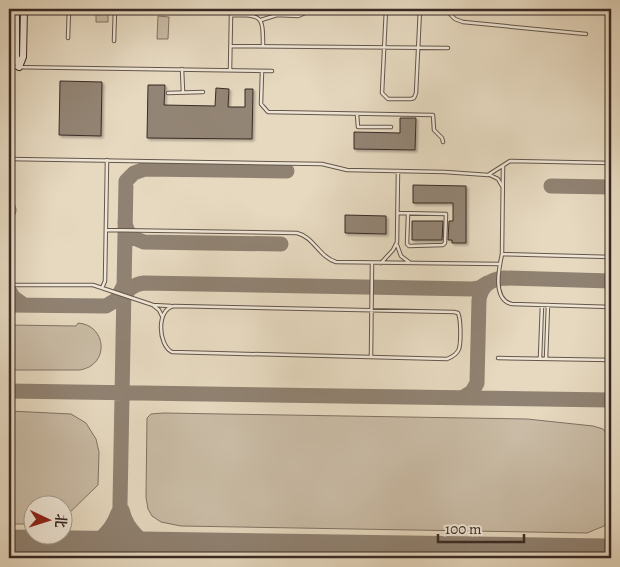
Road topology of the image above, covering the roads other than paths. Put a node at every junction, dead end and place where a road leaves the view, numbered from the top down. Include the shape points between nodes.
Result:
1 (16, 9) edge
2 (24, 9) edge
3 (69, 9) edge
4 (115, 9) edge
5 (314, 9) edge
6 (386, 9) edge
7 (420, 9) edge
8 (445, 9) edge
9 (261, 20) junction
10 (586, 34) dead end
11 (68, 38) dead end
12 (114, 41) dead end
13 (231, 46) junction
14 (263, 46) junction
15 (384, 48) junction
16 (418, 48) junction
17 (448, 48) dead end
18 (9, 67) edge
19 (19, 67) junction
20 (182, 69) junction
21 (230, 70) junction
22 (262, 71) junction
23 (272, 71) dead end
24 (168, 92) dead end
25 (182, 92) junction
26 (203, 92) dead end
27 (357, 114) junction
28 (391, 127) dead end
29 (443, 142) dead end
30 (9, 159) edge
31 (107, 160) junction
32 (611, 163) edge
33 (503, 165) junction
34 (398, 171) junction
35 (488, 175) junction
36 (502, 187) junction
37 (398, 214) junction
38 (408, 214) junction
39 (106, 230) junction
40 (397, 242) junction
41 (502, 254) junction
42 (611, 257) edge
43 (372, 263) junction
44 (381, 263) junction
45 (410, 263) junction
46 (499, 264) junction
47 (9, 285) edge
48 (102, 288) junction
49 (542, 304) junction
50 (548, 305) junction
51 (152, 306) junction
52 (174, 306) junction
53 (611, 306) edge
54 (372, 310) junction
55 (162, 316) junction
56 (371, 357) junction
57 (498, 358) dead end
58 (540, 358) junction
59 (546, 359) junction
60 (611, 360) edge

1 - 19 main road
2 - 19 main road via 23,57
3 - 11 lane
4 - 12 lane
5 - 9 lane via 298,16
6 - 15 lane
7 - 16 lane
8 - 10 lane via 463,22
9 - 13 lane via 254,15 231,15
9 - 14 lane
13 - 14 lane
13 - 21 lane
14 - 15 lane
15 - 16 lane
15 - 16 lane via 382,93 388,99 414,98
16 - 17 lane
18 - 19 lane
19 - 20 lane
20 - 21 lane
20 - 25 lane
21 - 22 lane
22 - 23 lane
22 - 27 lane via 262,104 268,112
24 - 25 lane
25 - 26 lane
27 - 28 lane via 358,127
27 - 29 lane via 433,115 434,130
30 - 31 lane
31 - 34 lane via 322,164 347,170
31 - 39 lane
32 - 33 lane via 510,161
33 - 35 lane
33 - 36 lane
34 - 35 lane
34 - 37 lane
35 - 36 lane via 498,179
36 - 41 lane
37 - 38 lane
37 - 40 lane
38 - 38 lane via 446,214 446,243 409,246
39 - 43 lane via 297,233 306,236 330,261
39 - 48 lane via 105,281
40 - 44 lane
40 - 45 lane via 401,256
41 - 42 lane
41 - 46 lane
43 - 44 lane
43 - 54 lane
44 - 45 lane
45 - 46 lane
46 - 49 lane via 500,292 505,301
47 - 48 lane via 88,285
48 - 51 lane
49 - 50 lane
49 - 58 lane
50 - 53 lane
50 - 59 lane
51 - 52 lane
51 - 55 lane
52 - 54 lane
52 - 55 lane
54 - 56 lane
54 - 56 lane via 458,313 460,348 450,358
55 - 56 lane via 163,342 172,352
57 - 58 lane
58 - 59 lane
59 - 60 lane

